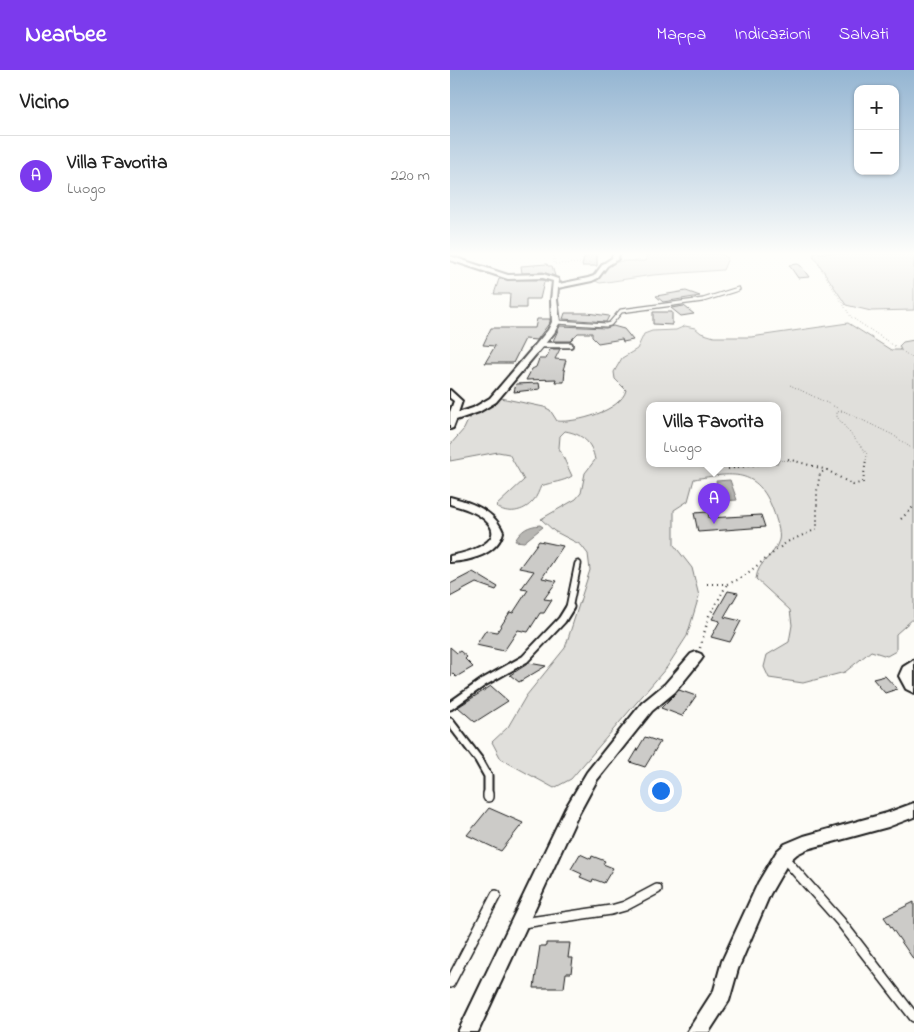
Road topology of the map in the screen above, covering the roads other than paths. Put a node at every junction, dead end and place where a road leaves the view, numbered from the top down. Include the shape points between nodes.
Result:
1 (554, 298) edge
2 (710, 298) edge
3 (556, 322) junction
4 (539, 345) junction
5 (570, 345) dead end
6 (450, 393) edge
7 (452, 422) edge
8 (450, 500) edge
9 (450, 559) edge
10 (578, 564) dead end
11 (696, 656) road end
12 (914, 665) edge
13 (914, 688) edge
14 (450, 706) edge
15 (450, 722) edge
16 (488, 797) dead end
17 (914, 810) edge
18 (783, 856) junction
19 (658, 889) dead end
20 (496, 896) dead end
21 (519, 923) junction
22 (450, 983) edge
23 (914, 1017) edge
24 (468, 1032) edge
25 (697, 1032) edge

1 - 3 street
2 - 3 lane via 621,311 606,325
3 - 4 street
4 - 5 lane
4 - 7 street via 492,400
6 - 7 street via 458,401
8 - 9 street via 488,517 494,522 497,532 485,549 465,558
10 - 14 lane via 570,607 534,652
11 - 21 street via 670,688 647,707 592,776
12 - 13 street via 908,669 906,680
15 - 16 lane via 480,760 488,776
17 - 18 street via 804,843 791,848
18 - 23 lane via 840,921
18 - 25 street via 764,889 729,968 722,994
19 - 21 lane via 611,910
20 - 22 lane
21 - 24 street

